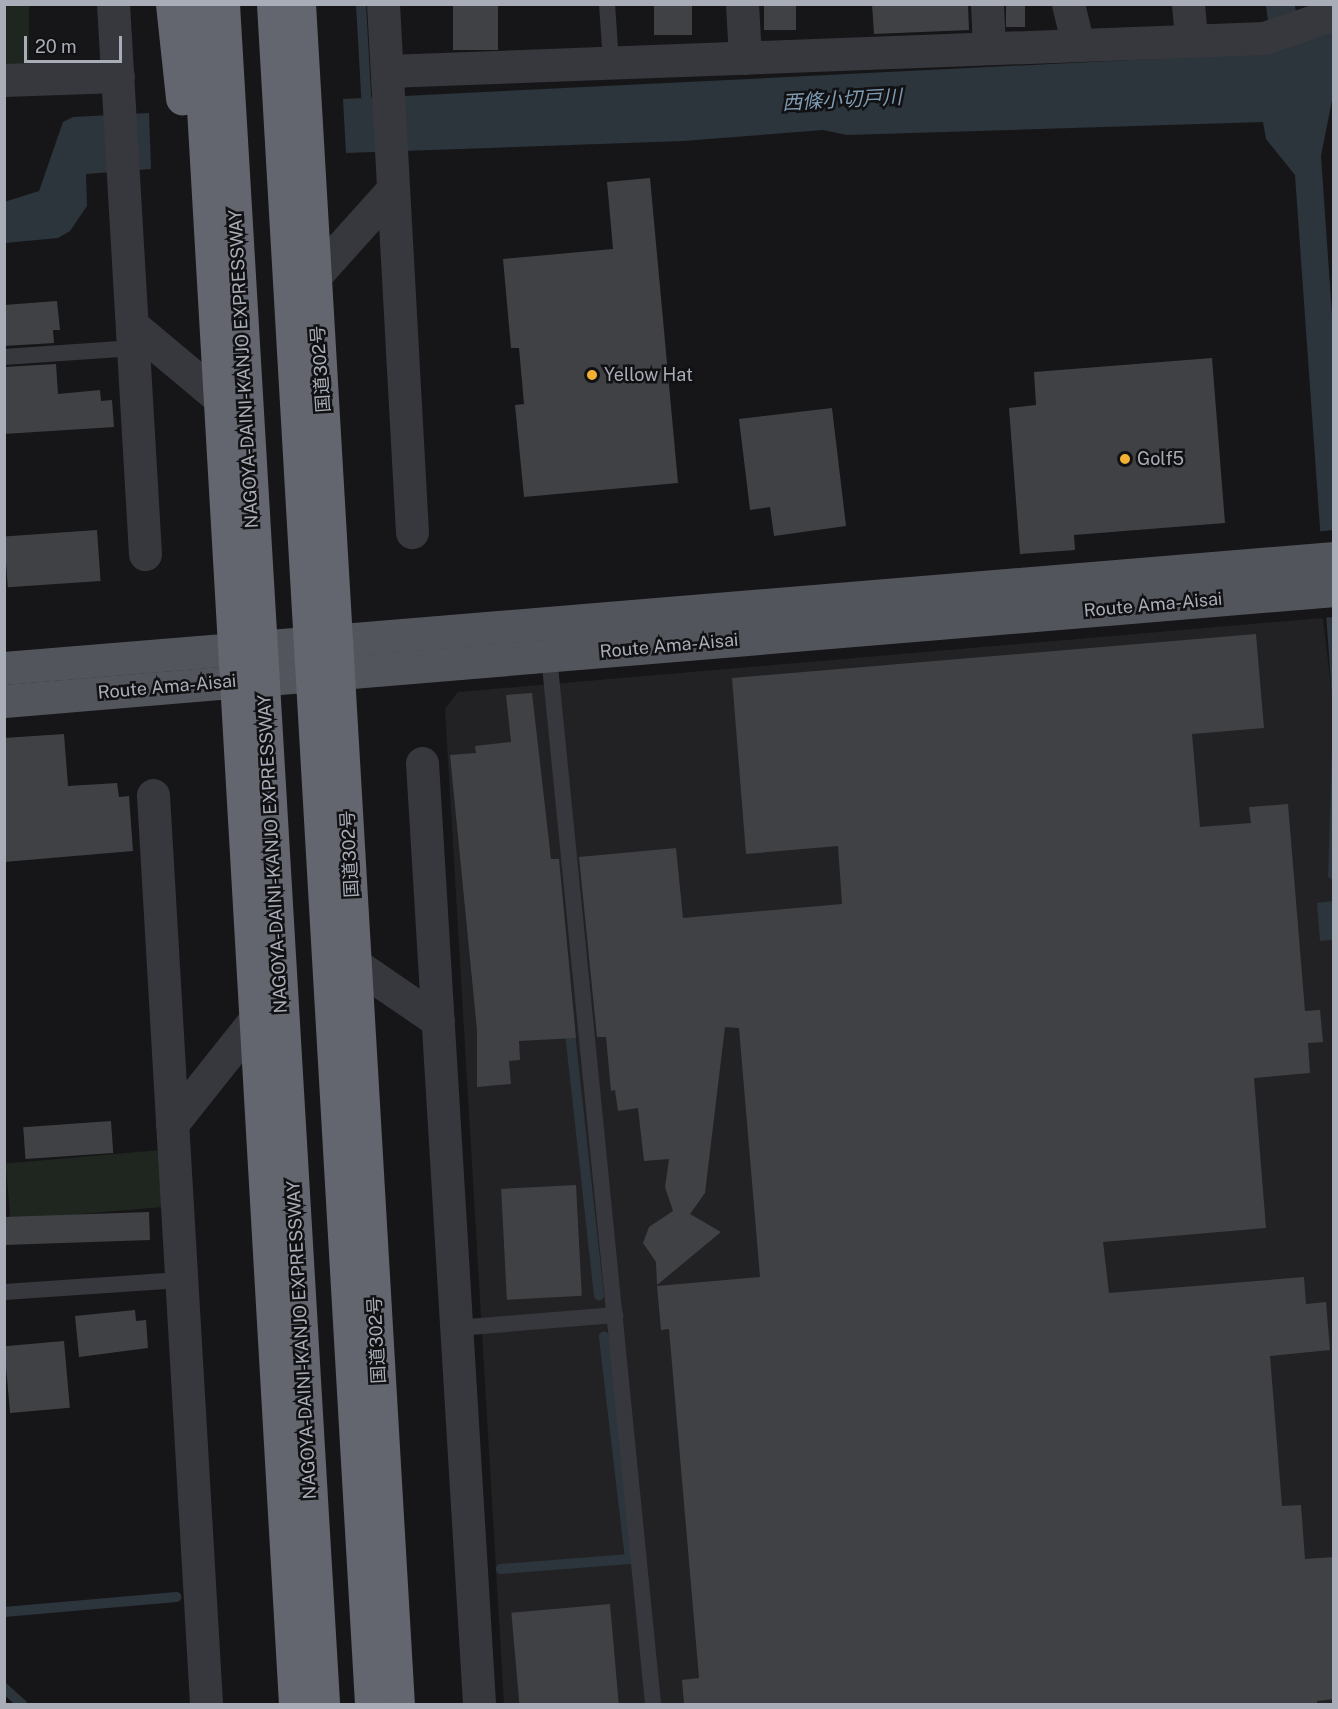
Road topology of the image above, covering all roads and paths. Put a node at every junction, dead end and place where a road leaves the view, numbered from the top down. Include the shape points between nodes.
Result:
1 (113, 4) edge
2 (172, 4) edge
3 (197, 4) edge
4 (223, 4) edge
5 (273, 4) edge
6 (299, 4) edge
7 (383, 4) edge
8 (607, 4) edge
9 (742, 4) edge
10 (987, 4) edge
11 (1068, 4) edge
12 (1188, 4) edge
13 (1322, 18) edge
14 (1191, 40) junction
15 (1078, 45) junction
16 (989, 48) junction
17 (745, 58) junction
18 (611, 63) junction
19 (118, 76) junction
20 (4, 80) edge
21 (387, 80) junction
22 (393, 189) junction
23 (315, 276) junction
24 (133, 337) junction
25 (4, 357) edge
26 (219, 397) junction
27 (412, 532) dead end
28 (145, 554) dead end
29 (1324, 559) edge
30 (1326, 591) edge
31 (338, 640) junction
32 (234, 647) junction
33 (549, 656) junction
34 (4, 668) edge
35 (340, 672) junction
36 (236, 681) junction
37 (4, 701) edge
38 (422, 763) dead end
39 (153, 795) dead end
40 (356, 965) junction
41 (257, 1017) junction
42 (438, 1020) junction
43 (172, 1124) junction
44 (370, 1205) junction
45 (267, 1213) junction
46 (181, 1280) junction
47 (4, 1292) edge
48 (615, 1315) junction
49 (457, 1328) junction
50 (206, 1704) edge
51 (274, 1704) edge
52 (295, 1704) edge
53 (323, 1704) edge
54 (371, 1704) edge
55 (398, 1704) edge
56 (417, 1704) edge
57 (479, 1704) edge
58 (653, 1704) edge

1 - 19 street
2 - 26 highway
3 - 26 highway
4 - 53 highway, NAGOYA-DAINI-KANJO EXPRESSWAY, bridge
5 - 54 highway, bridge
6 - 23 highway, 国道302号
7 - 21 street
8 - 18 lane
9 - 17 street
10 - 16 street
11 - 15 street
12 - 14 street
13 - 14 street via 1264,38
14 - 15 street
15 - 16 street
16 - 17 street
17 - 18 street
18 - 21 street
19 - 20 street
19 - 24 street
21 - 22 street
22 - 23 street
22 - 27 street
23 - 31 highway, 国道302号
24 - 25 lane
24 - 26 street
24 - 28 street
26 - 32 highway
29 - 31 main road, Route Ama-Aisai
30 - 33 main road, Route Ama-Aisai
31 - 32 main road, Route Ama-Aisai
31 - 35 highway, 国道302号
32 - 34 main road, Route Ama-Aisai
32 - 36 highway
33 - 35 main road, Route Ama-Aisai
33 - 48 lane
35 - 36 main road, Route Ama-Aisai
35 - 40 highway, 国道302号
36 - 37 main road, Route Ama-Aisai
36 - 41 highway
38 - 42 street
39 - 43 street
40 - 42 street
40 - 44 highway, 国道302号
41 - 43 street
41 - 45 highway
42 - 49 street
43 - 46 street
44 - 55 highway, 国道302号
44 - 56 highway via 388,1334 411,1567
45 - 51 highway via 266,1555
45 - 52 highway
46 - 47 lane
46 - 50 street
48 - 49 lane
48 - 58 lane
49 - 57 street

